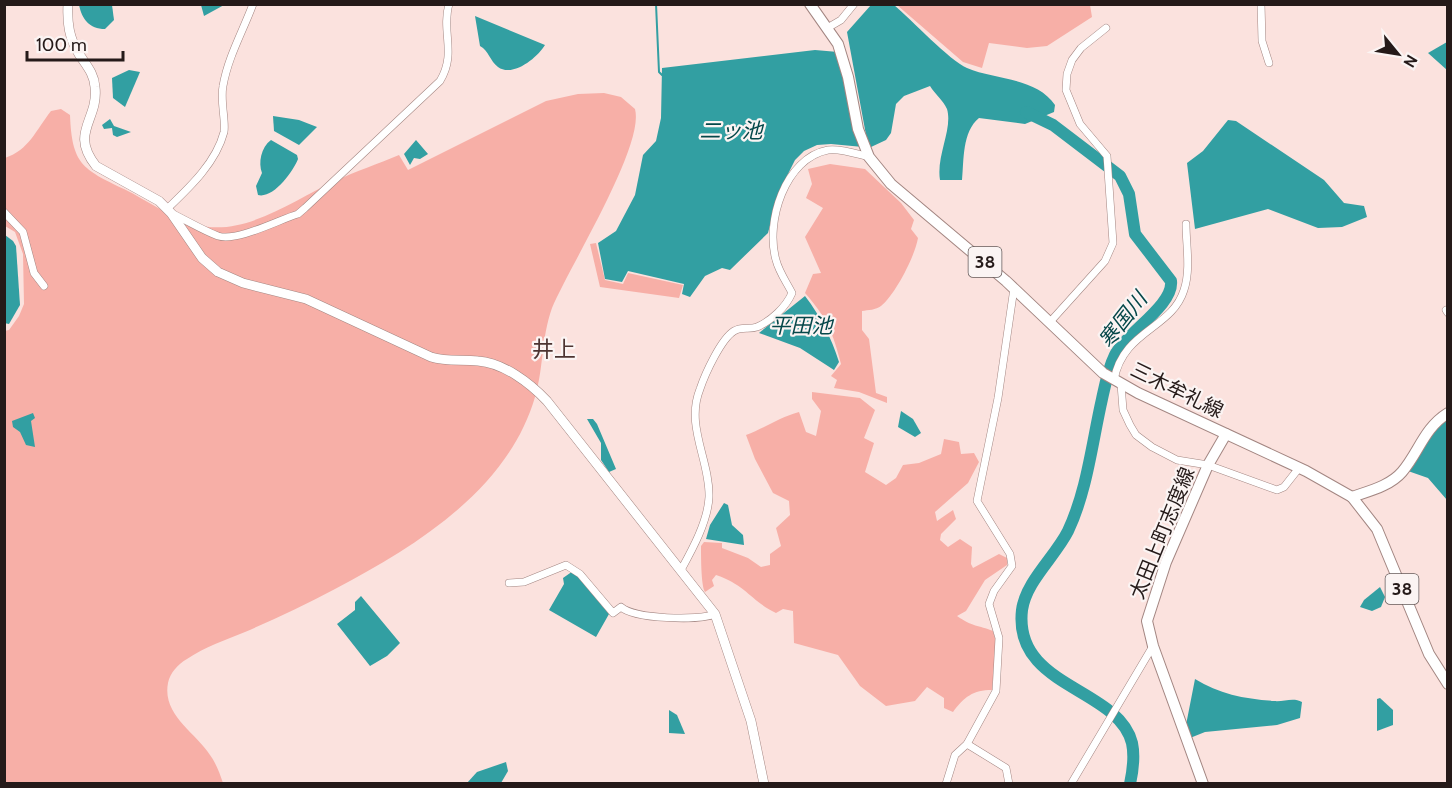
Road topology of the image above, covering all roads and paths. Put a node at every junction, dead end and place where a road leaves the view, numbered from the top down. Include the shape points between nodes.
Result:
1 (68, 4) edge
2 (254, 4) edge
3 (449, 4) edge
4 (810, 4) edge
5 (854, 4) edge
6 (1261, 4) edge
7 (1106, 28) dead end
8 (830, 31) junction
9 (1269, 63) dead end
10 (868, 154) junction
11 (169, 211) junction
12 (4, 212) edge
13 (1186, 224) dead end
14 (44, 286) dead end
15 (1014, 288) junction
16 (1050, 322) junction
17 (1113, 379) junction
18 (1448, 413) edge
19 (1226, 434) junction
20 (1208, 465) junction
21 (1299, 468) junction
22 (1352, 497) junction
23 (681, 570) junction
24 (509, 583) dead end
25 (715, 614) junction
26 (1153, 646) junction
27 (1448, 684) edge
28 (967, 744) junction
29 (764, 783) edge
30 (946, 783) edge
31 (1010, 783) edge
32 (1071, 783) edge
33 (1203, 783) edge

1 - 11 street via 70,35 95,83 93,108 84,137 90,157 96,166 149,193
2 - 11 street via 232,53 223,86 221,108 225,129 198,178
3 - 11 street via 450,58 440,81 298,214 228,237 218,236
4 - 8 main road, 三木牟礼線 / 38
5 - 8 street
6 - 9 street via 1262,41
7 - 16 street via 1072,60 1066,90 1080,124 1107,156 1113,243 1105,261
8 - 10 main road, 三木牟礼線 / 38 via 844,63 858,129
10 - 15 main road, 三木牟礼線 / 38 via 891,184
10 - 23 street via 830,149 807,157 786,188 773,221 773,237 778,267 792,293 786,306 756,328 732,332 699,391 694,414 709,498
11 - 23 street via 207,264 230,278 306,299 431,357 486,362 525,382 557,412
12 - 14 street via 23,232 34,273
13 - 17 street via 1188,274 1184,292 1173,308 1127,349
15 - 16 main road, 三木牟礼線 / 38
15 - 28 street via 998,398 977,501 1010,554 1012,566 989,604 999,638 996,691
16 - 17 main road, 三木牟礼線 / 38
17 - 19 main road, 三木牟礼線 / 38
17 - 20 street via 1136,435 1177,460
18 - 22 main road via 1431,426 1392,481
19 - 20 main road, 太田上町志度線
19 - 21 main road, 三木牟礼線 / 38
20 - 21 street via 1277,490
20 - 26 main road, 太田上町志度線 via 1150,607 1147,621
21 - 22 main road, 三木牟礼線 / 38
22 - 27 main road, 三木牟礼線 / 38 via 1377,529 1429,654
23 - 25 street
24 - 25 street via 524,582 566,565 580,574 613,613 621,607 629,614
25 - 29 street via 751,721
26 - 32 street
26 - 33 main road, 太田上町志度線
28 - 30 street via 955,755
28 - 31 street via 1006,768

